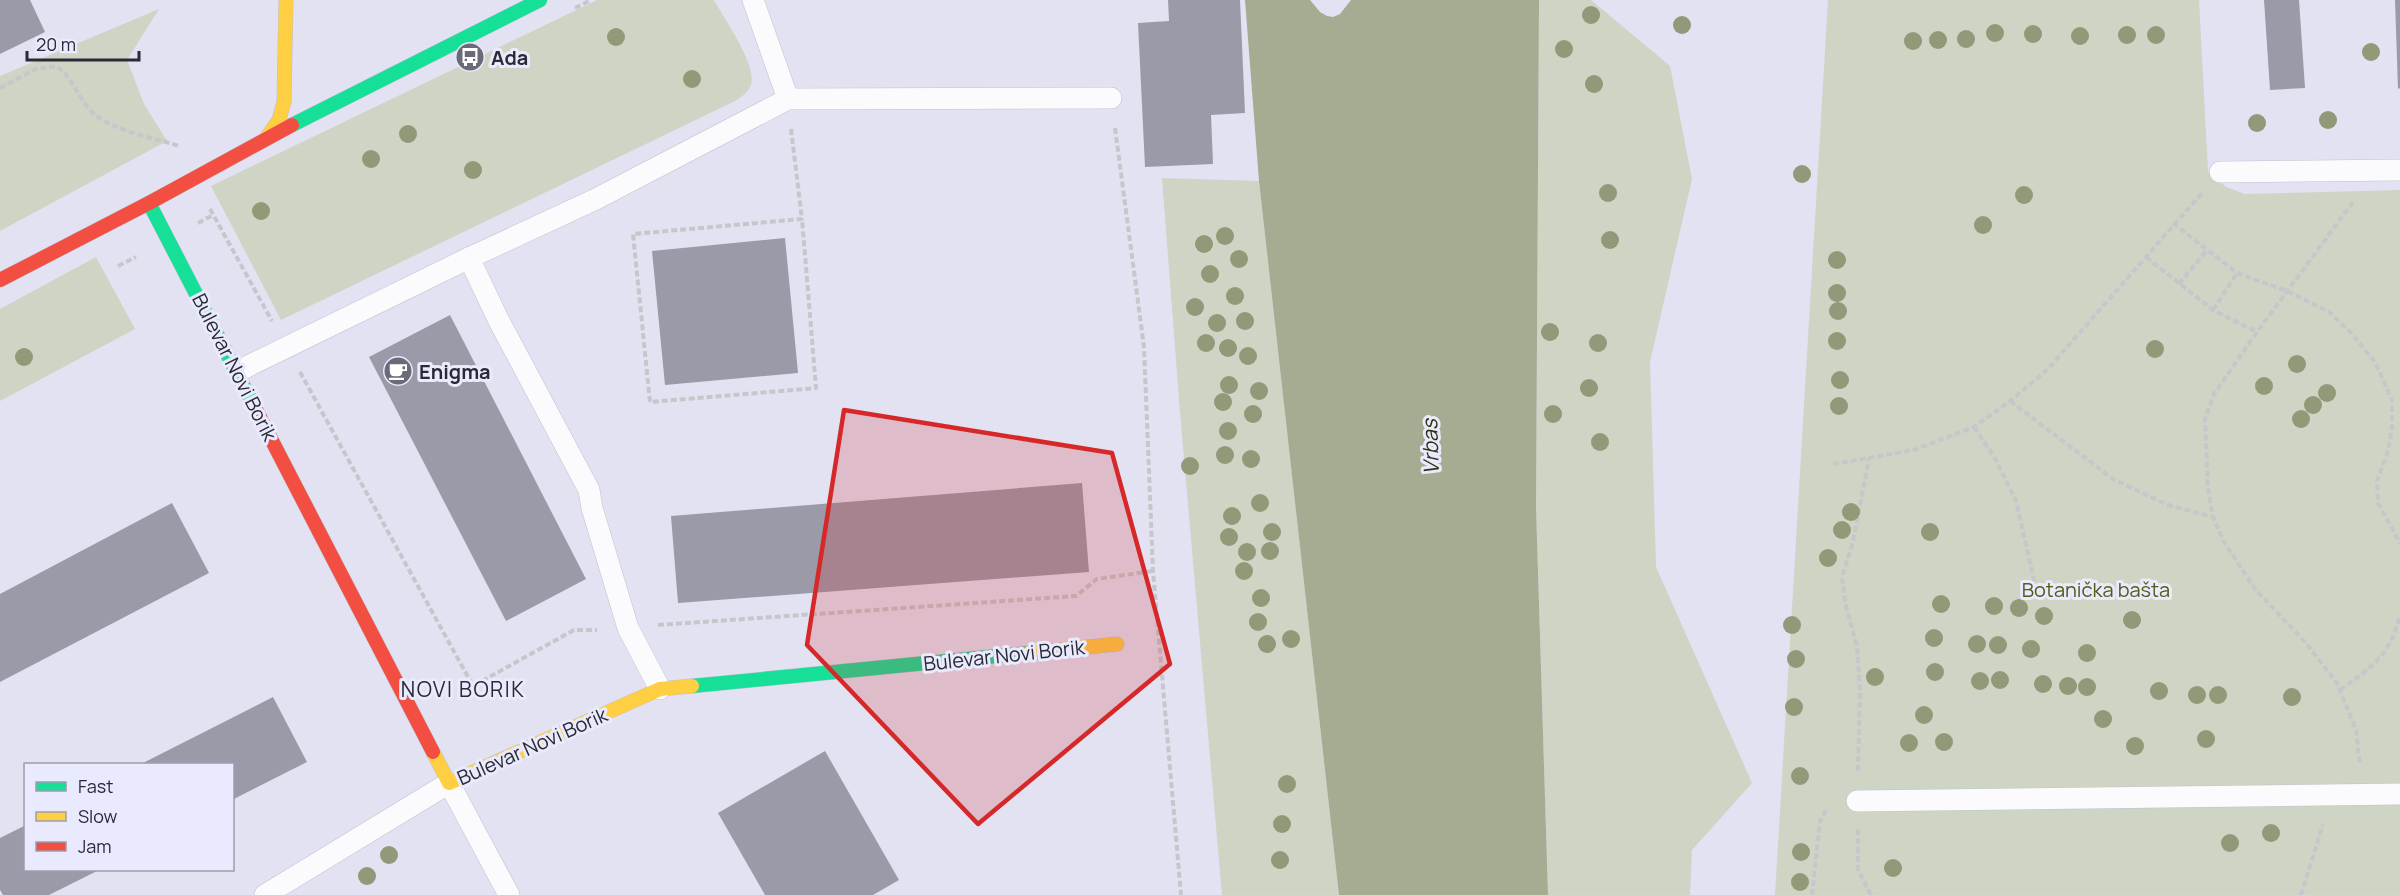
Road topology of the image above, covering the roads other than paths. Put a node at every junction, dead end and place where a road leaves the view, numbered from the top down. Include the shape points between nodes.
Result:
1 (286, 0) edge
2 (540, 0) edge
3 (753, 0) edge
4 (1111, 98) road end
5 (788, 99) junction
6 (267, 137) junction
7 (2400, 170) edge
8 (2220, 172) road end
9 (149, 203) junction
10 (469, 258) junction
11 (0, 280) edge
12 (238, 371) junction
13 (1117, 644) dead end
14 (660, 689) junction
15 (449, 783) junction
16 (2400, 794) edge
17 (1857, 801) road end
18 (265, 895) edge
19 (509, 895) edge

1 - 6 street via 284,102 279,120
2 - 6 street
3 - 5 lane
4 - 5 lane
5 - 10 lane via 596,199
6 - 9 street
7 - 8 lane
9 - 11 street
9 - 12 street, Bulevar Novi Borik
10 - 12 lane
10 - 14 lane via 589,490 628,628
12 - 15 street, Bulevar Novi Borik
13 - 14 street, Bulevar Novi Borik
14 - 15 street, Bulevar Novi Borik
15 - 18 lane
15 - 19 lane
16 - 17 lane

